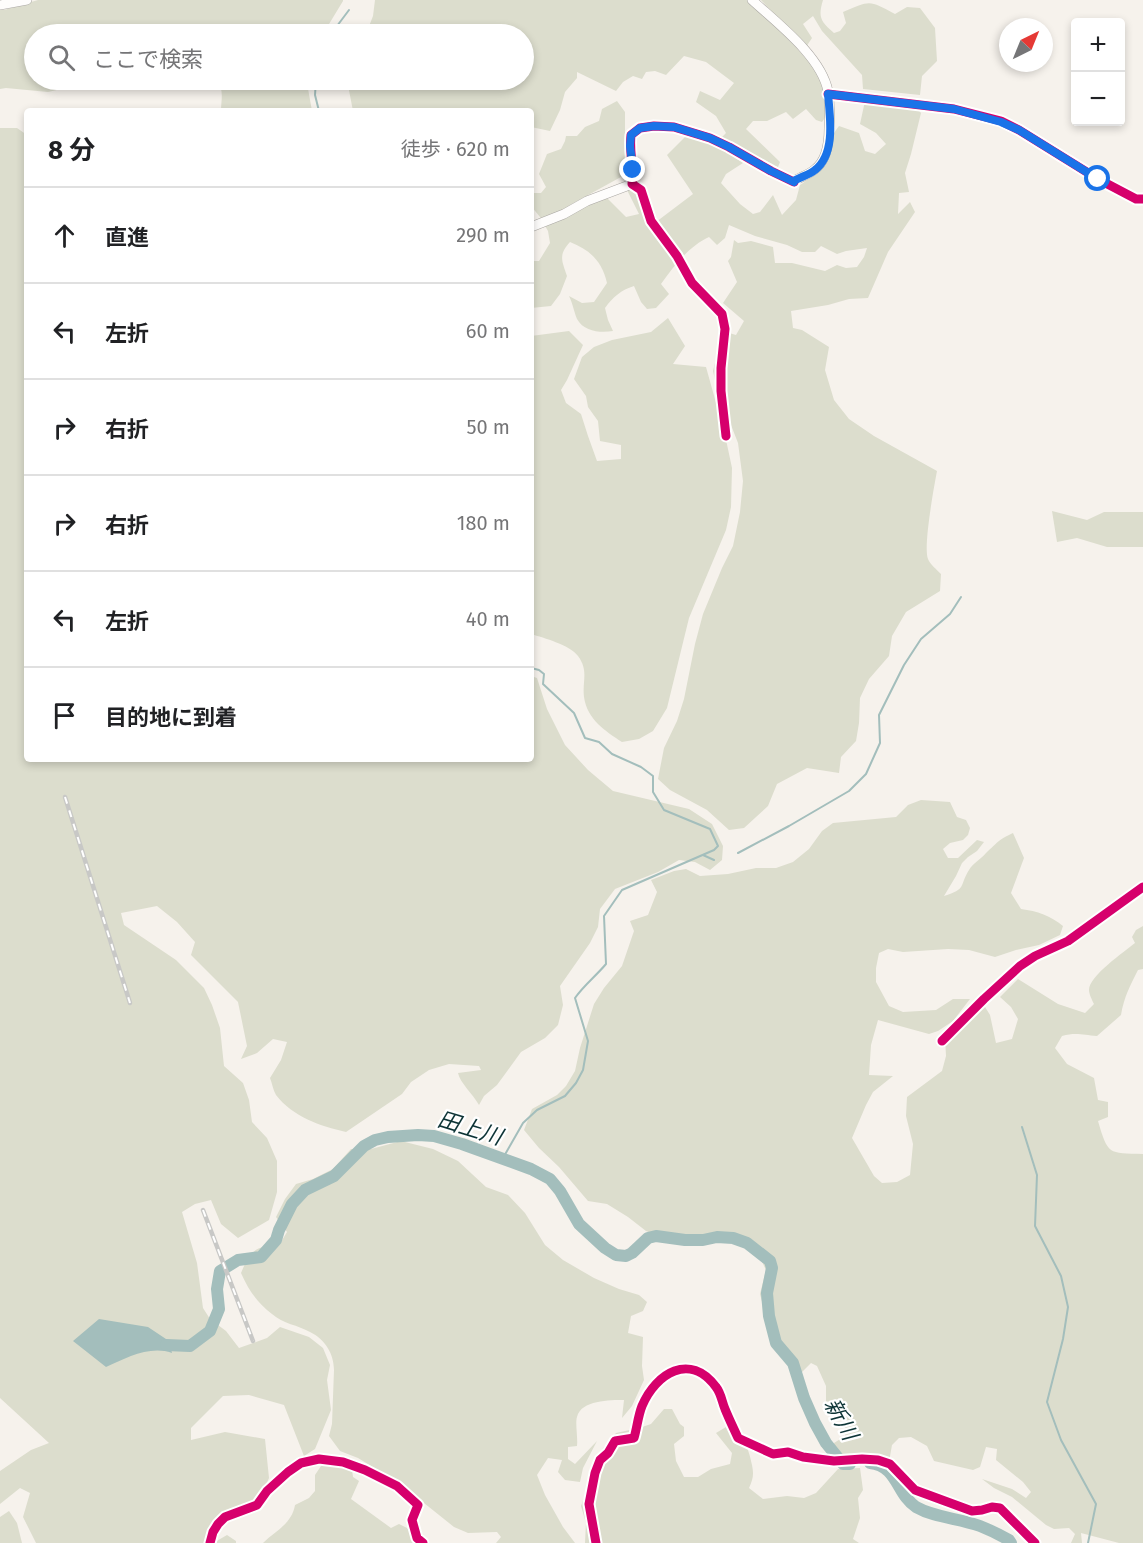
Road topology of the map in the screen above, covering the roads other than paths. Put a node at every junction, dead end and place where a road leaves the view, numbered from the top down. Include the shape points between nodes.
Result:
1 (27, 0) edge
2 (752, 0) edge
3 (0, 5) edge
4 (828, 94) junction
5 (632, 184) junction
6 (1143, 200) edge
7 (534, 226) edge
8 (726, 436) dead end
9 (1143, 887) edge
10 (942, 1041) dead end
11 (210, 1543) edge
12 (423, 1543) edge
13 (596, 1543) edge
14 (1035, 1543) edge

1 - 3 street
2 - 4 street via 795,39 818,67
4 - 5 street via 826,153 814,171 794,182 710,138 674,127 654,126 640,128 631,135
4 - 6 street via 954,109 1001,122 1098,179
5 - 7 street
5 - 8 street via 641,190 651,220 692,283 722,314 725,329 721,380
9 - 10 street via 1068,941 1020,966
11 - 12 street via 225,1517 256,1505 288,1472 301,1463 319,1459 343,1462 397,1486 418,1505 412,1520 417,1538
13 - 14 street via 589,1504 600,1460 615,1441 634,1438 643,1406 657,1383 668,1373 686,1368 702,1374 717,1388 738,1438 773,1454 788,1452 803,1458 878,1460 890,1464 915,1490 972,1511 1000,1508

